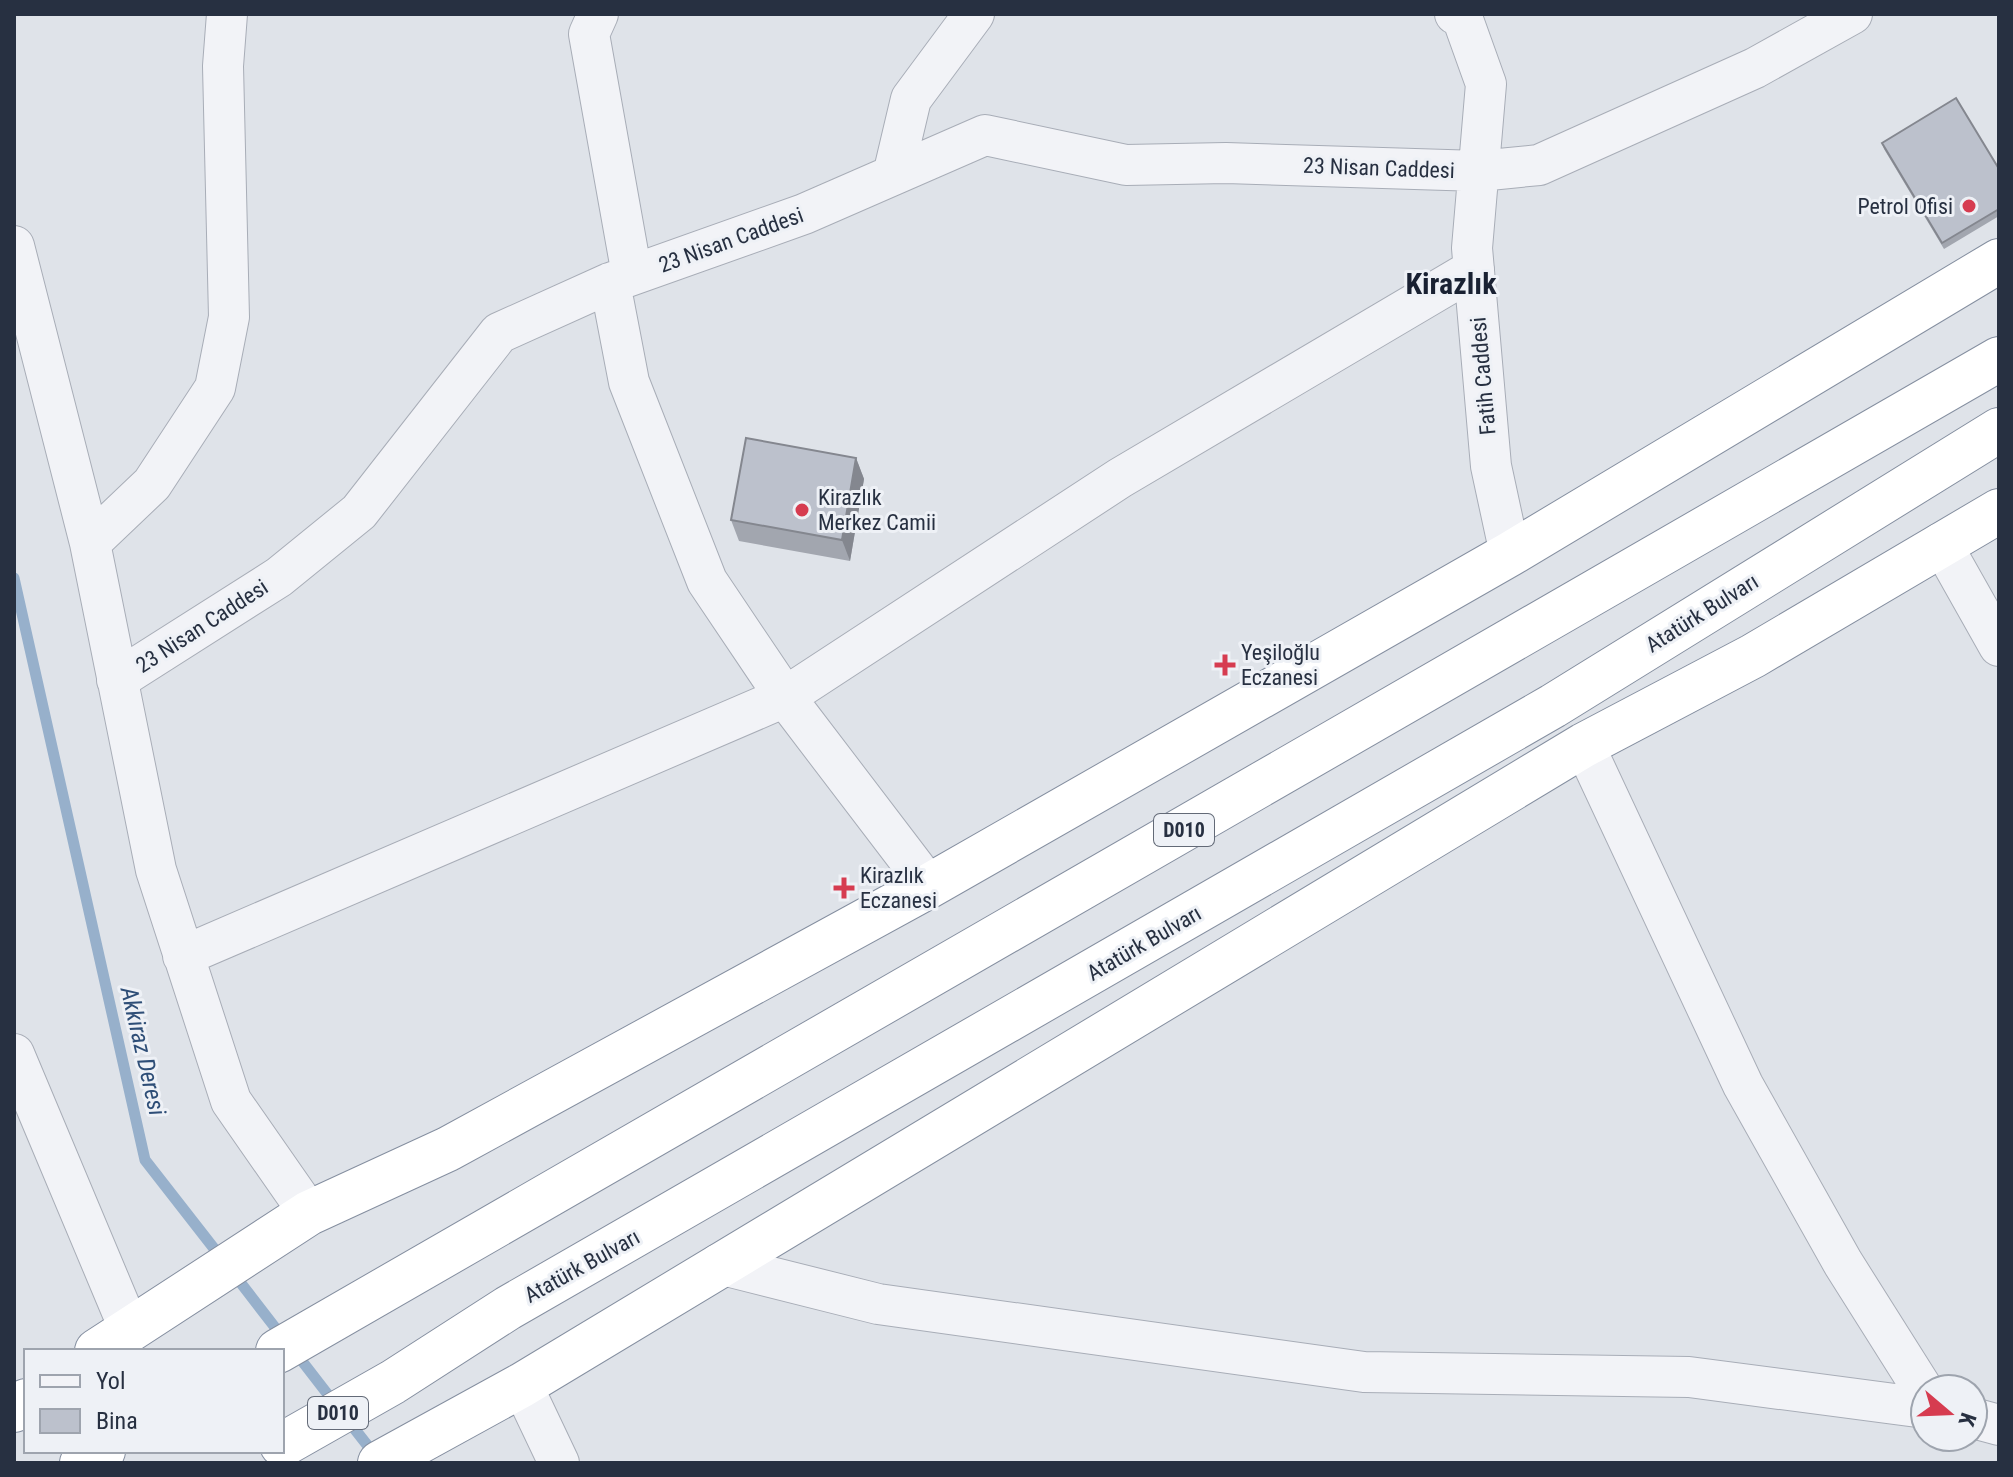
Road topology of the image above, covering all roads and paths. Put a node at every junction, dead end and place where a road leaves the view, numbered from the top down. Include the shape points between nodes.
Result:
1 (227, 14) edge
2 (598, 14) edge
3 (974, 14) edge
4 (1455, 14) edge
5 (1852, 14) edge
6 (1479, 171) junction
7 (893, 175) junction
8 (14, 246) edge
9 (1999, 261) edge
10 (1474, 269) junction
11 (621, 279) junction
12 (1999, 359) edge
13 (1999, 430) edge
14 (1998, 514) edge
15 (90, 543) junction
16 (1941, 543) junction
17 (1510, 554) junction
18 (1999, 646) edge
19 (117, 680) junction
20 (785, 697) junction
21 (1584, 745) junction
22 (929, 886) junction
23 (183, 956) junction
24 (14, 1054) edge
25 (309, 1213) junction
26 (719, 1264) junction
27 (113, 1340) edge
28 (281, 1349) edge
29 (1912, 1373) edge
30 (522, 1385) junction
31 (1909, 1406) edge
32 (284, 1443) edge
33 (100, 1453) edge
34 (82, 1463) edge
35 (380, 1463) edge
36 (559, 1463) edge

1 - 15 street via 223,66 229,317 215,388 152,484
2 - 11 street via 589,34
3 - 7 street via 911,99
4 - 6 street, Fatih Caddesi via 1462,17 1486,84
5 - 6 street, 23 Nisan Caddesi via 1755,68 1539,165
6 - 7 street, 23 Nisan Caddesi via 1126,165 985,135
6 - 10 street, Fatih Caddesi
7 - 11 street, 23 Nisan Caddesi via 804,214
8 - 15 street
9 - 17 highway
10 - 17 street, Fatih Caddesi via 1491,466
10 - 20 street via 1120,478
11 - 19 street, 23 Nisan Caddesi via 499,333 359,512 279,577
11 - 20 street via 629,382 707,581
12 - 28 highway, D010
13 - 32 highway, Atatürk Bulvarı / D010 via 1553,706 508,1308
14 - 16 highway
15 - 19 street
16 - 18 street
16 - 21 highway via 1753,656
17 - 22 highway
19 - 23 street via 156,870
20 - 22 street
20 - 23 street
21 - 26 highway
21 - 29 street via 1743,1085 1843,1263
22 - 25 highway via 448,1149
23 - 25 street via 231,1101
24 - 27 street
25 - 27 highway
26 - 30 highway
26 - 31 street via 878,1304 1364,1372 1689,1377
30 - 35 highway
30 - 36 street
33 - 34 highway

